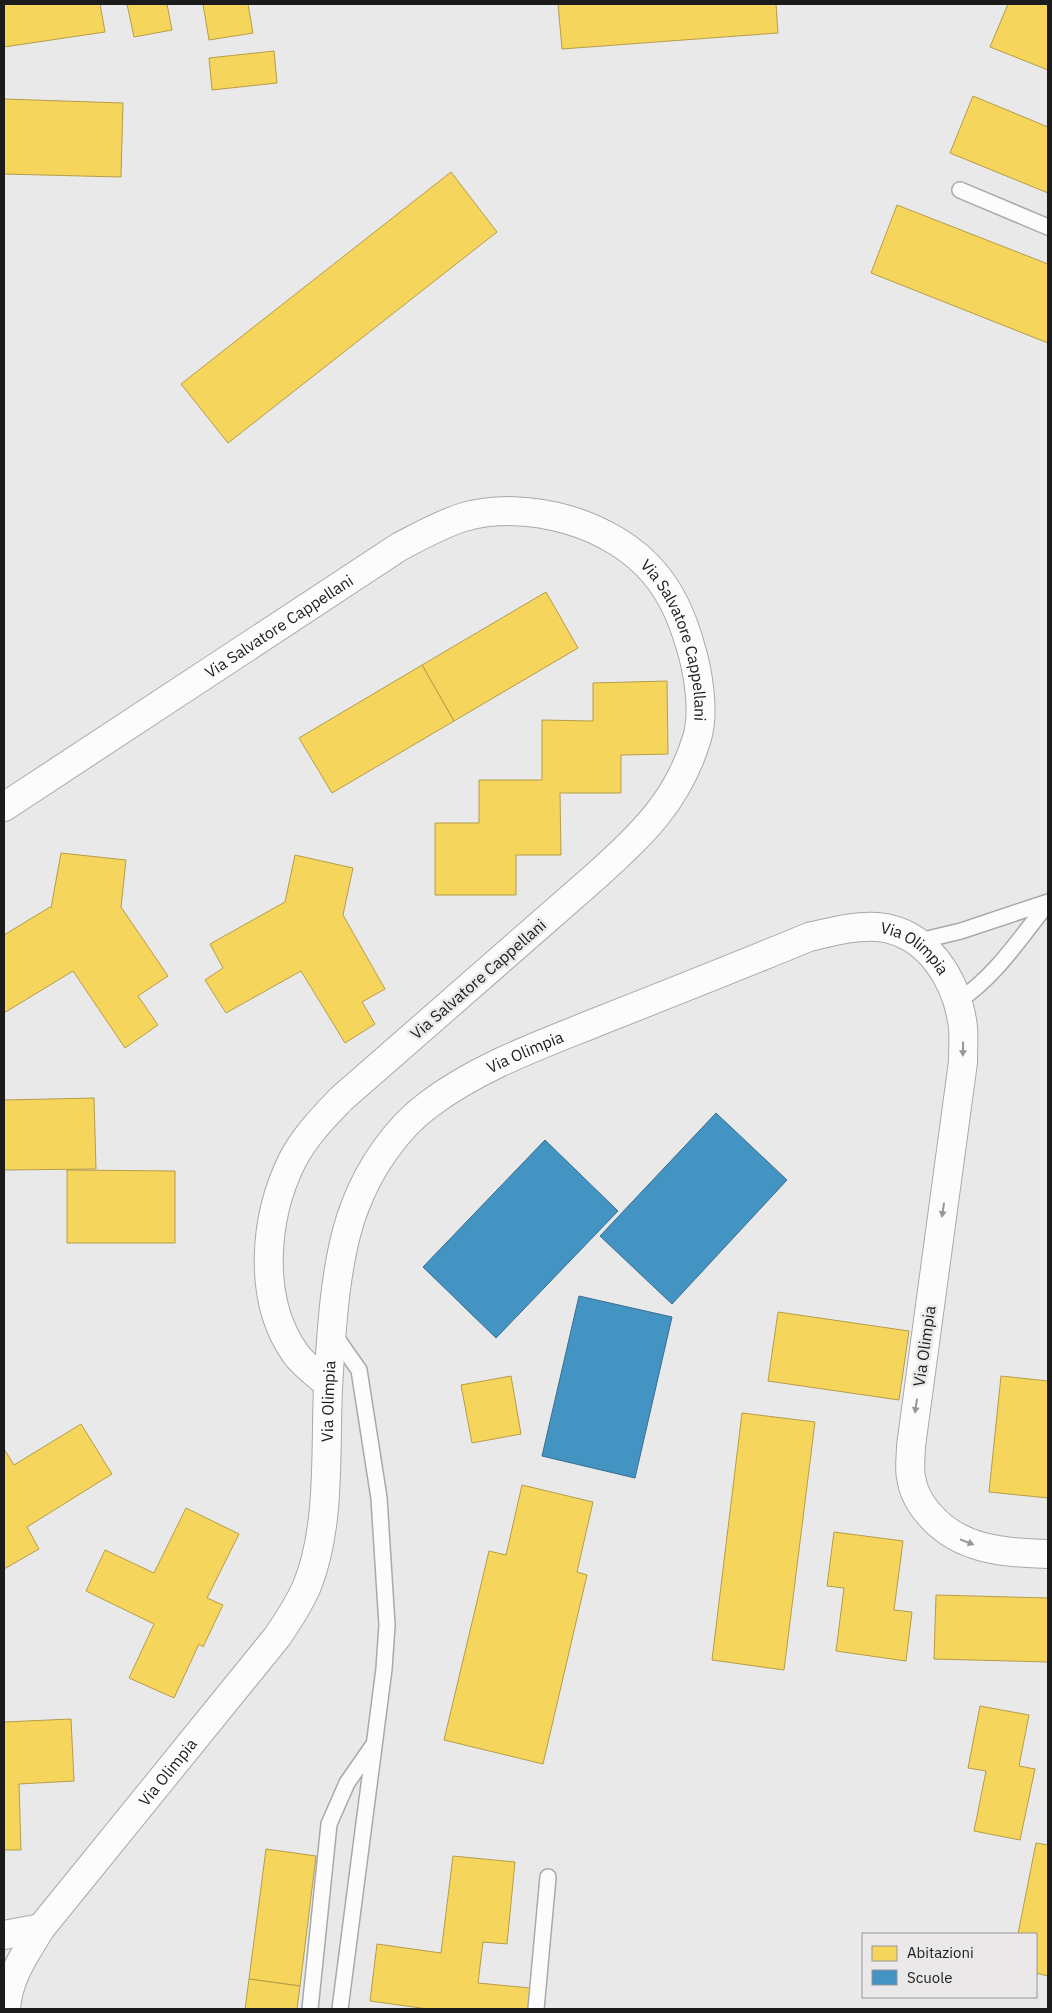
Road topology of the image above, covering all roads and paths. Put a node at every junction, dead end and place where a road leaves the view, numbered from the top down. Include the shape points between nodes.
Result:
1 (960, 190) dead end
2 (1048, 227) edge
3 (4, 807) edge
4 (1048, 902) edge
5 (916, 942) junction
6 (958, 1000) junction
7 (332, 1332) junction
8 (328, 1384) junction
9 (1048, 1554) edge
10 (374, 1744) junction
11 (548, 1877) dead end
12 (40, 1928) junction
13 (4, 1935) edge
14 (6, 2009) edge
15 (310, 2009) edge
16 (340, 2009) edge
17 (536, 2009) edge

1 - 2 lane
3 - 8 street, Via Salvatore Cappellani via 400,548 432,529 465,517 504,510 536,513 595,531 632,553 655,574 672,601 697,666 700,698 698,736 685,770 664,807 635,840 596,876 341,1099 316,1125 293,1160 276,1198 269,1240 270,1278 278,1326 296,1355
4 - 5 lane via 961,931
4 - 6 lane via 999,964 974,990
5 - 6 street, Via Olimpia via 928,950 946,972
5 - 7 street, Via Olimpia via 903,933 877,927 845,929 809,937 526,1051 456,1086 427,1106 401,1131 374,1167 356,1203 344,1240
6 -> 9 street, Via Olimpia via 963,1028 963,1062 911,1446 910,1477 919,1503 956,1538 1009,1553
7 - 8 street, Via Olimpia
7 - 10 lane via 359,1370 379,1498 387,1625
8 - 12 street, Via Olimpia via 326,1488 316,1559 294,1611 277,1637
10 - 15 lane via 347,1784 329,1824
10 - 16 lane
11 - 17 lane
12 - 13 street
12 - 14 street, Via Olimpia via 17,1967 7,1992

